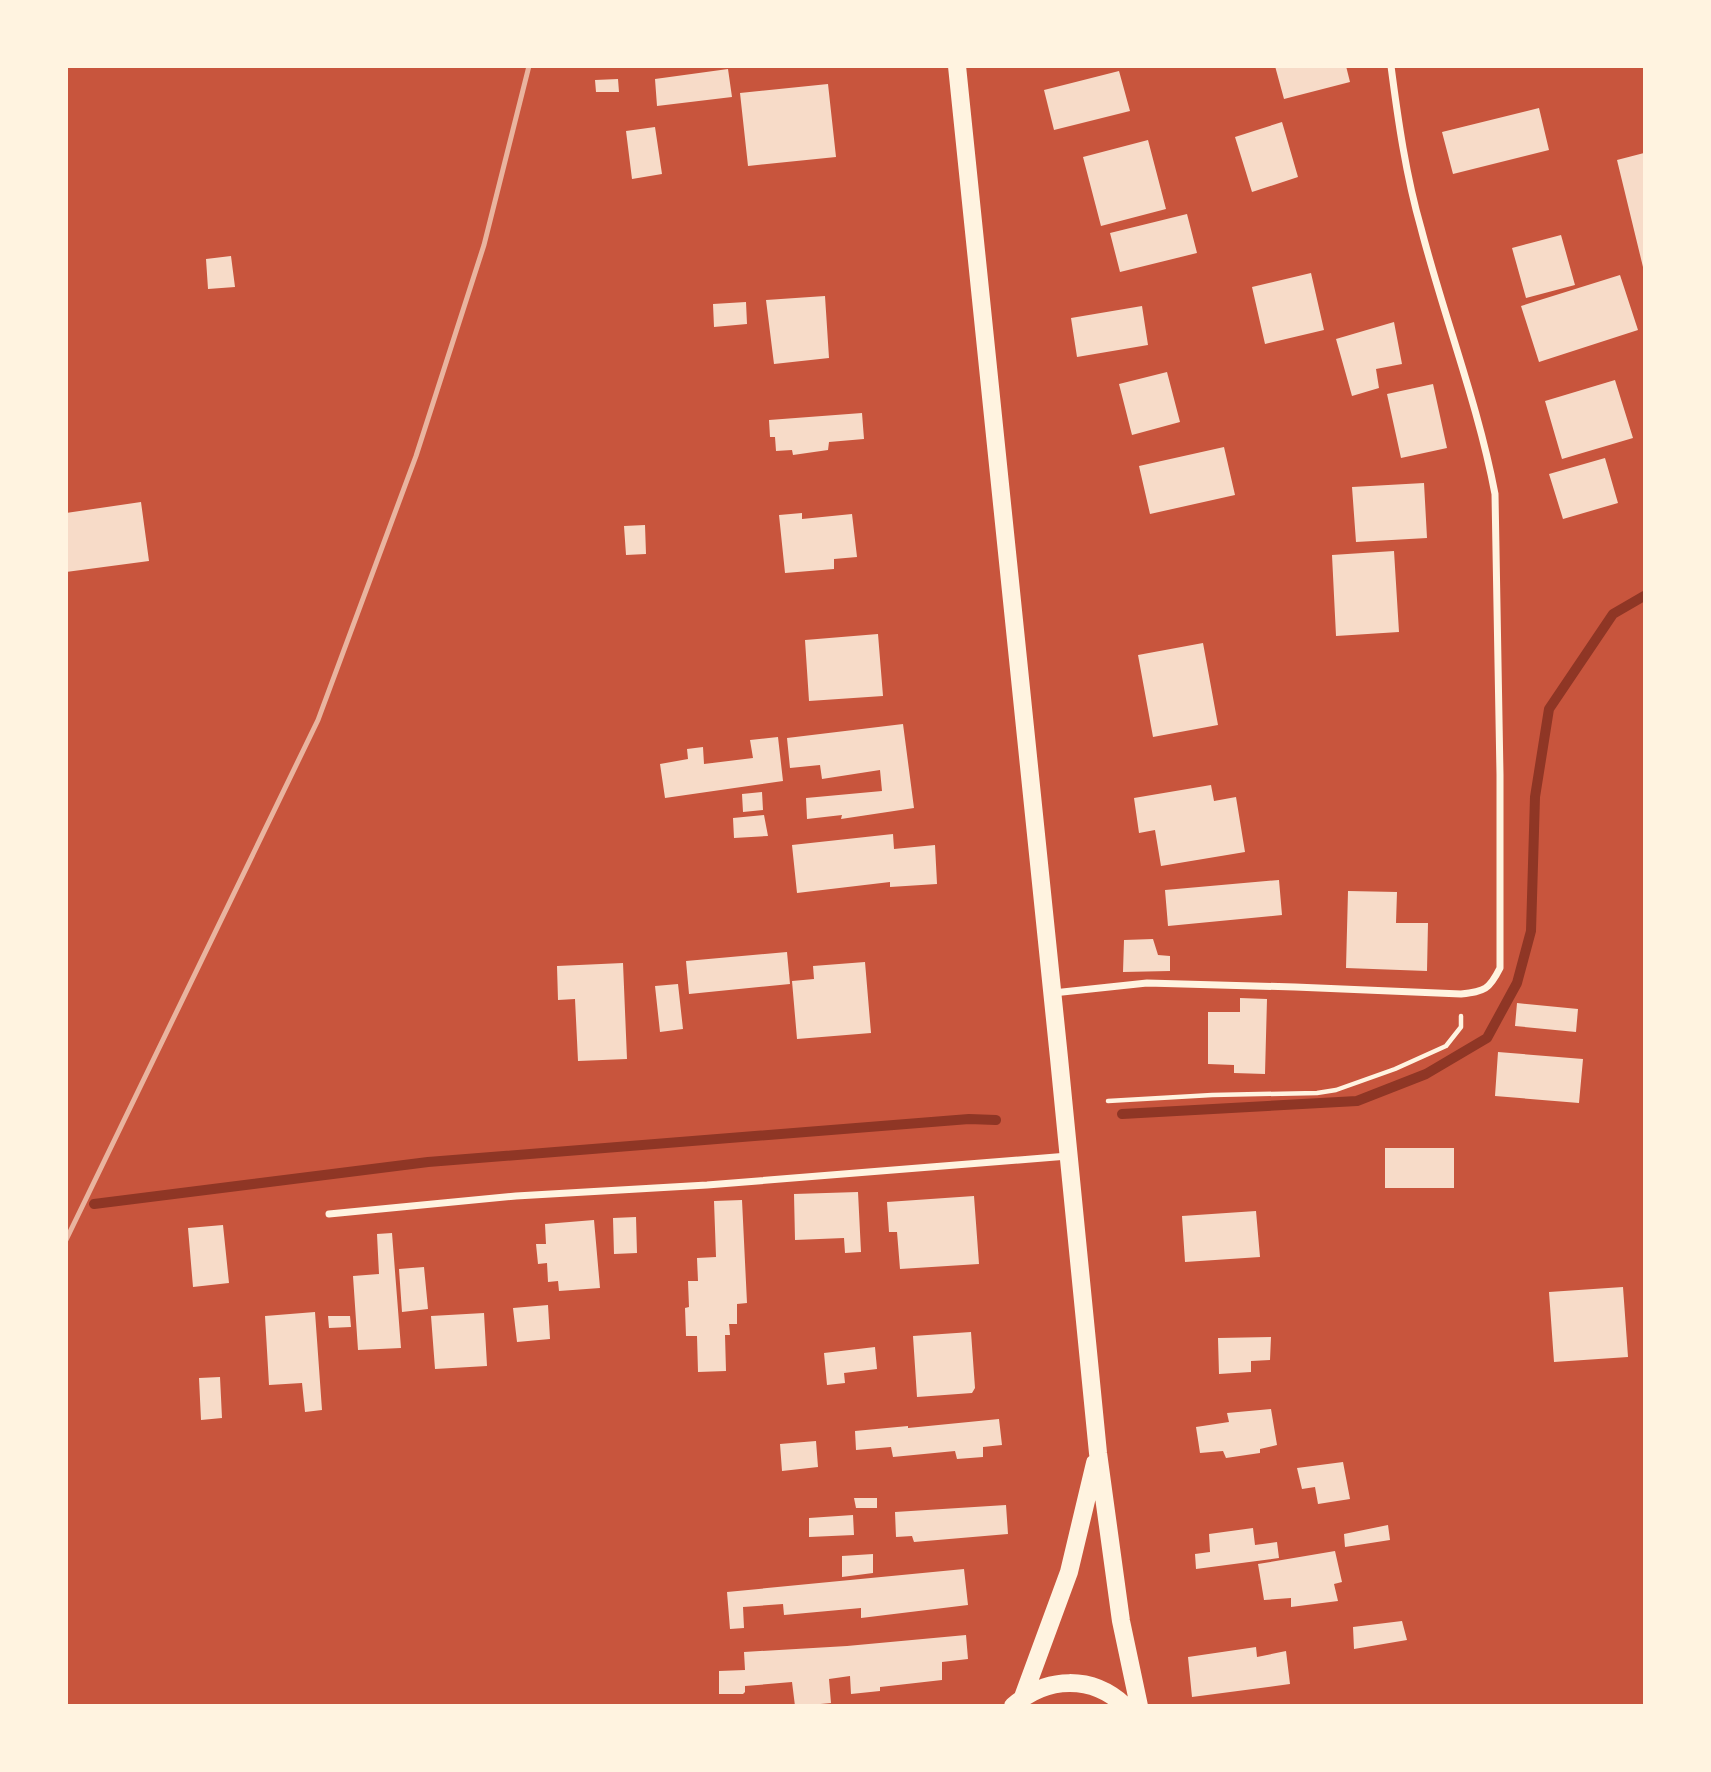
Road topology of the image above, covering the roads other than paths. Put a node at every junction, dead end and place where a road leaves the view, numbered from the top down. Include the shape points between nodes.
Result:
1 (957, 66) edge
2 (1391, 66) edge
3 (1053, 993) junction
4 (1069, 1156) junction
5 (329, 1214) dead end
6 (1098, 1453) junction
7 (1018, 1701) edge
8 (1125, 1706) edge
9 (1139, 1706) edge

1 - 3 main road
2 - 3 street via 1420,226 1480,427 1495,494 1500,968 1483,991 1461,994 1147,983
3 - 4 main road
4 - 5 street
4 - 6 main road
6 - 7 main road via 1069,1572
6 - 9 main road via 1121,1620
7 - 8 main road via 1046,1686 1070,1682 1094,1686

